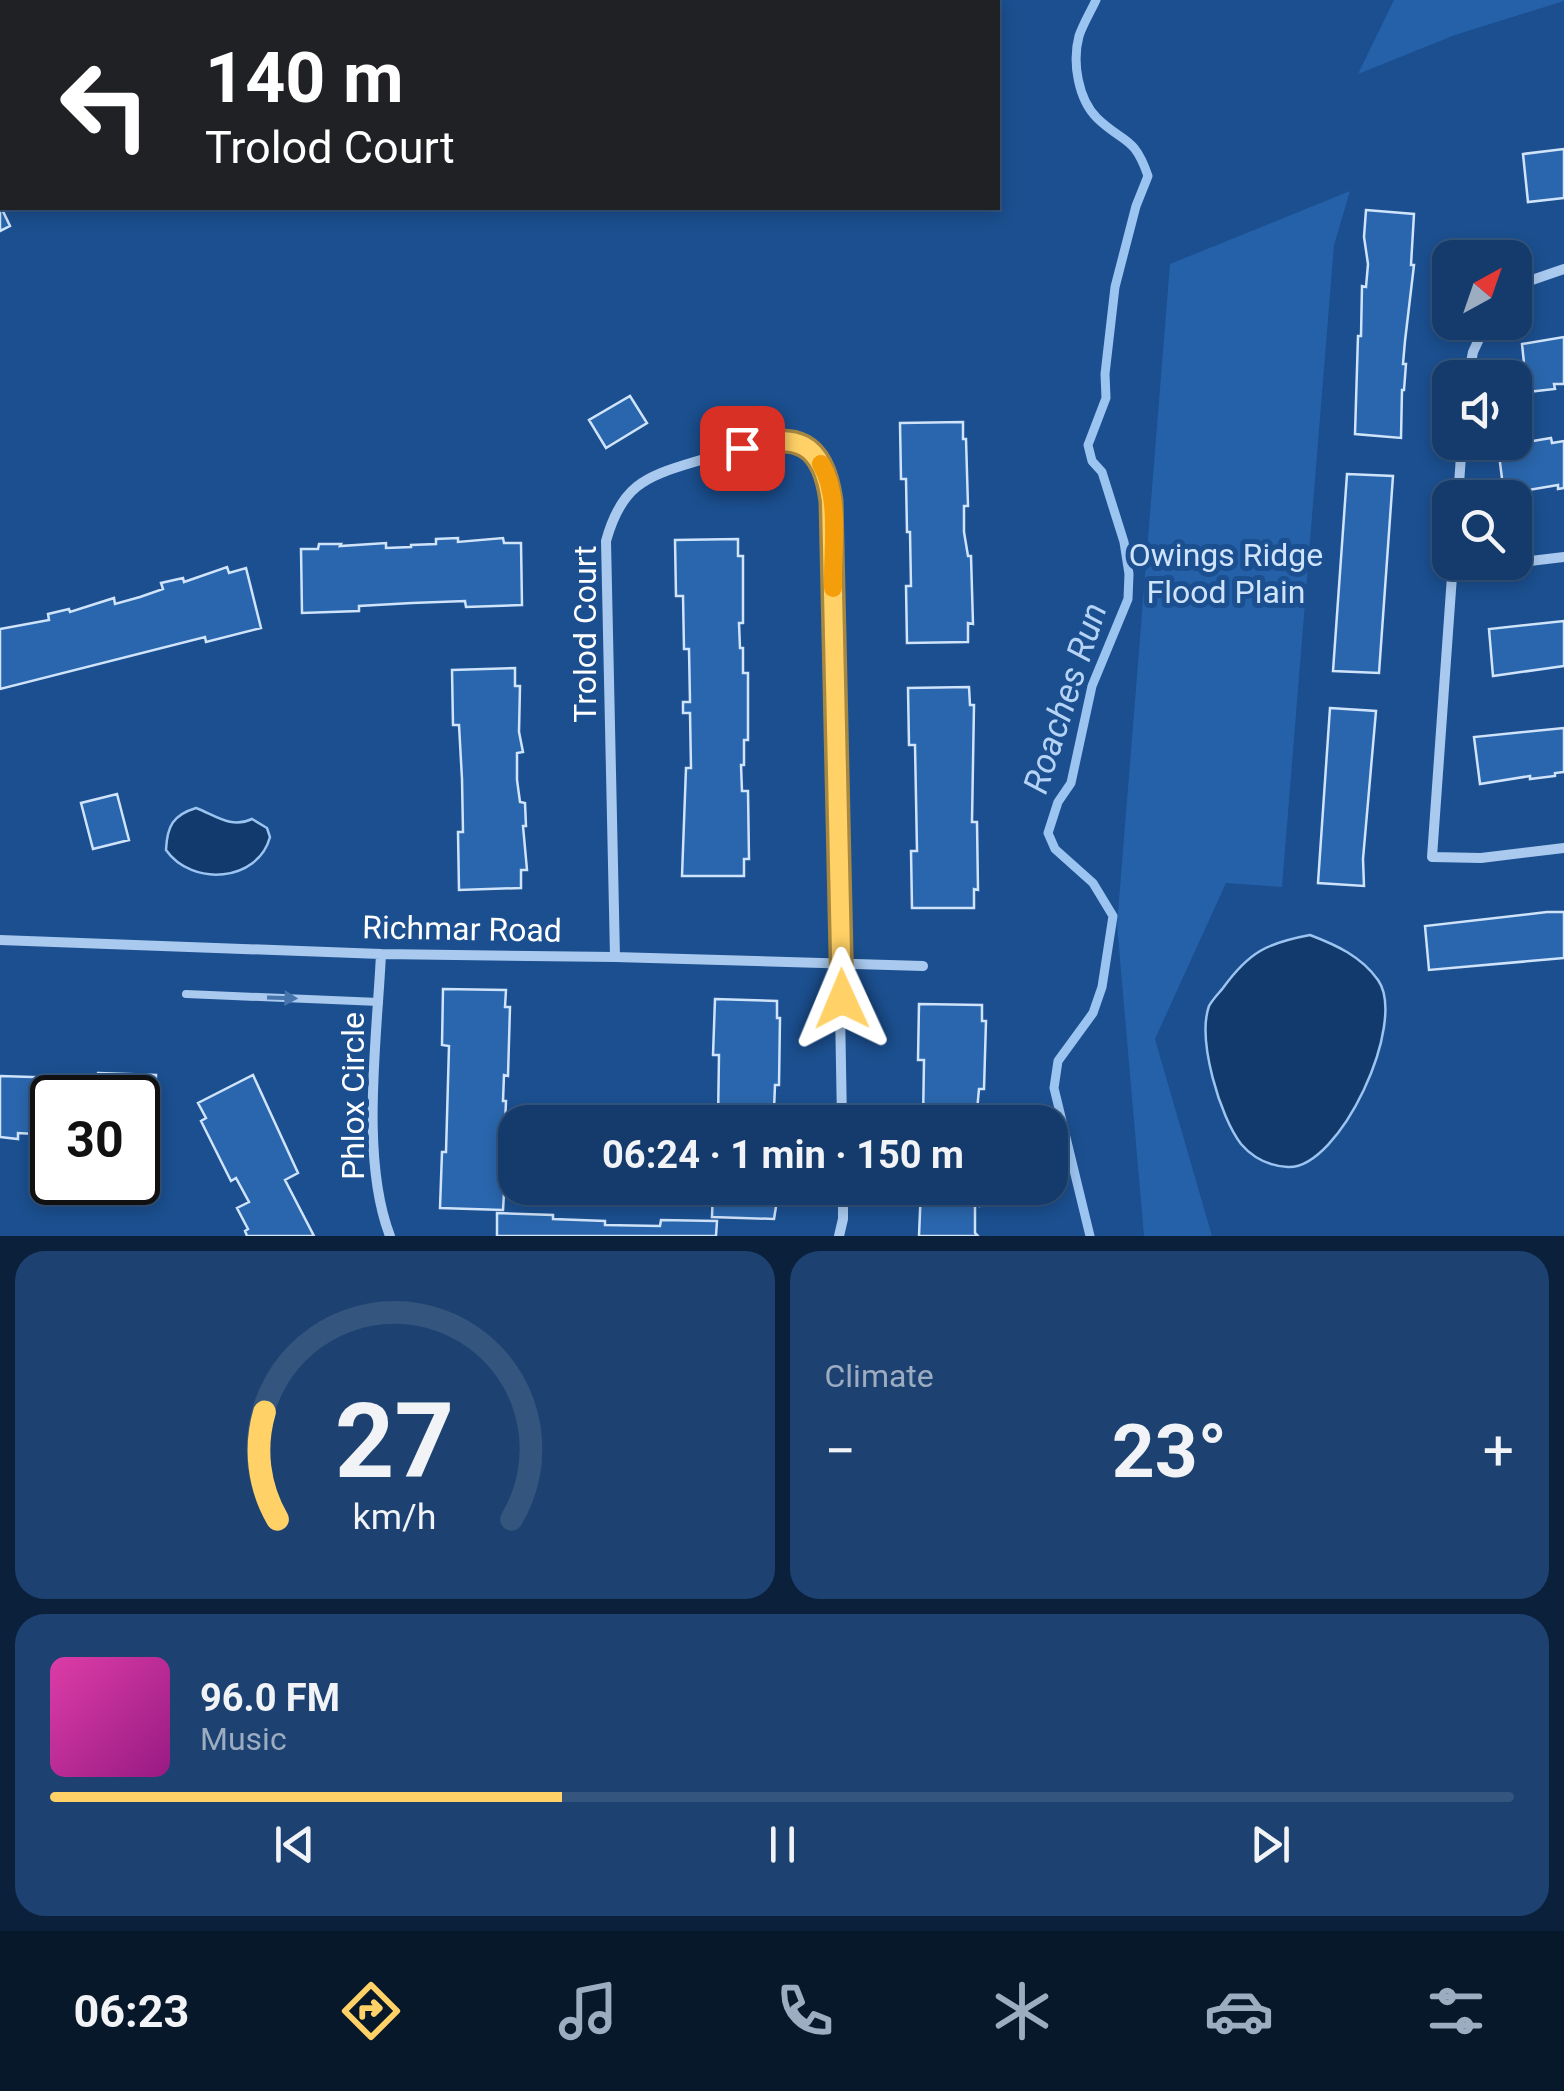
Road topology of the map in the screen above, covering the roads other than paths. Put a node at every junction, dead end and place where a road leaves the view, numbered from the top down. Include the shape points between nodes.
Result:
1 (1564, 269) edge
2 (1532, 280) edge
3 (1564, 558) edge
4 (1532, 560) edge
5 (1452, 580) edge
6 (1564, 848) edge
7 (0, 940) edge
8 (381, 954) junction
9 (615, 956) junction
10 (841, 964) junction
11 (924, 966) dead end
12 (186, 994) dead end
13 (379, 1002) junction
14 (842, 1105) edge
15 (843, 1205) edge
16 (390, 1236) edge
17 (839, 1236) edge

1 - 2 street
3 - 4 street
5 - 6 street via 1432,856
7 - 8 street, Richmar Road
8 - 9 street, Richmar Road
8 - 13 street, Phlox Circle
9 - 10 street, Richmar Road
9 - 10 street, Trolod Court via 606,541 613,515 651,475 772,439 807,448 828,475
10 - 11 street, Richmar Road
10 - 14 street
12 -> 13 lane
13 - 16 street, Phlox Circle via 372,1153 379,1209
15 - 17 street

